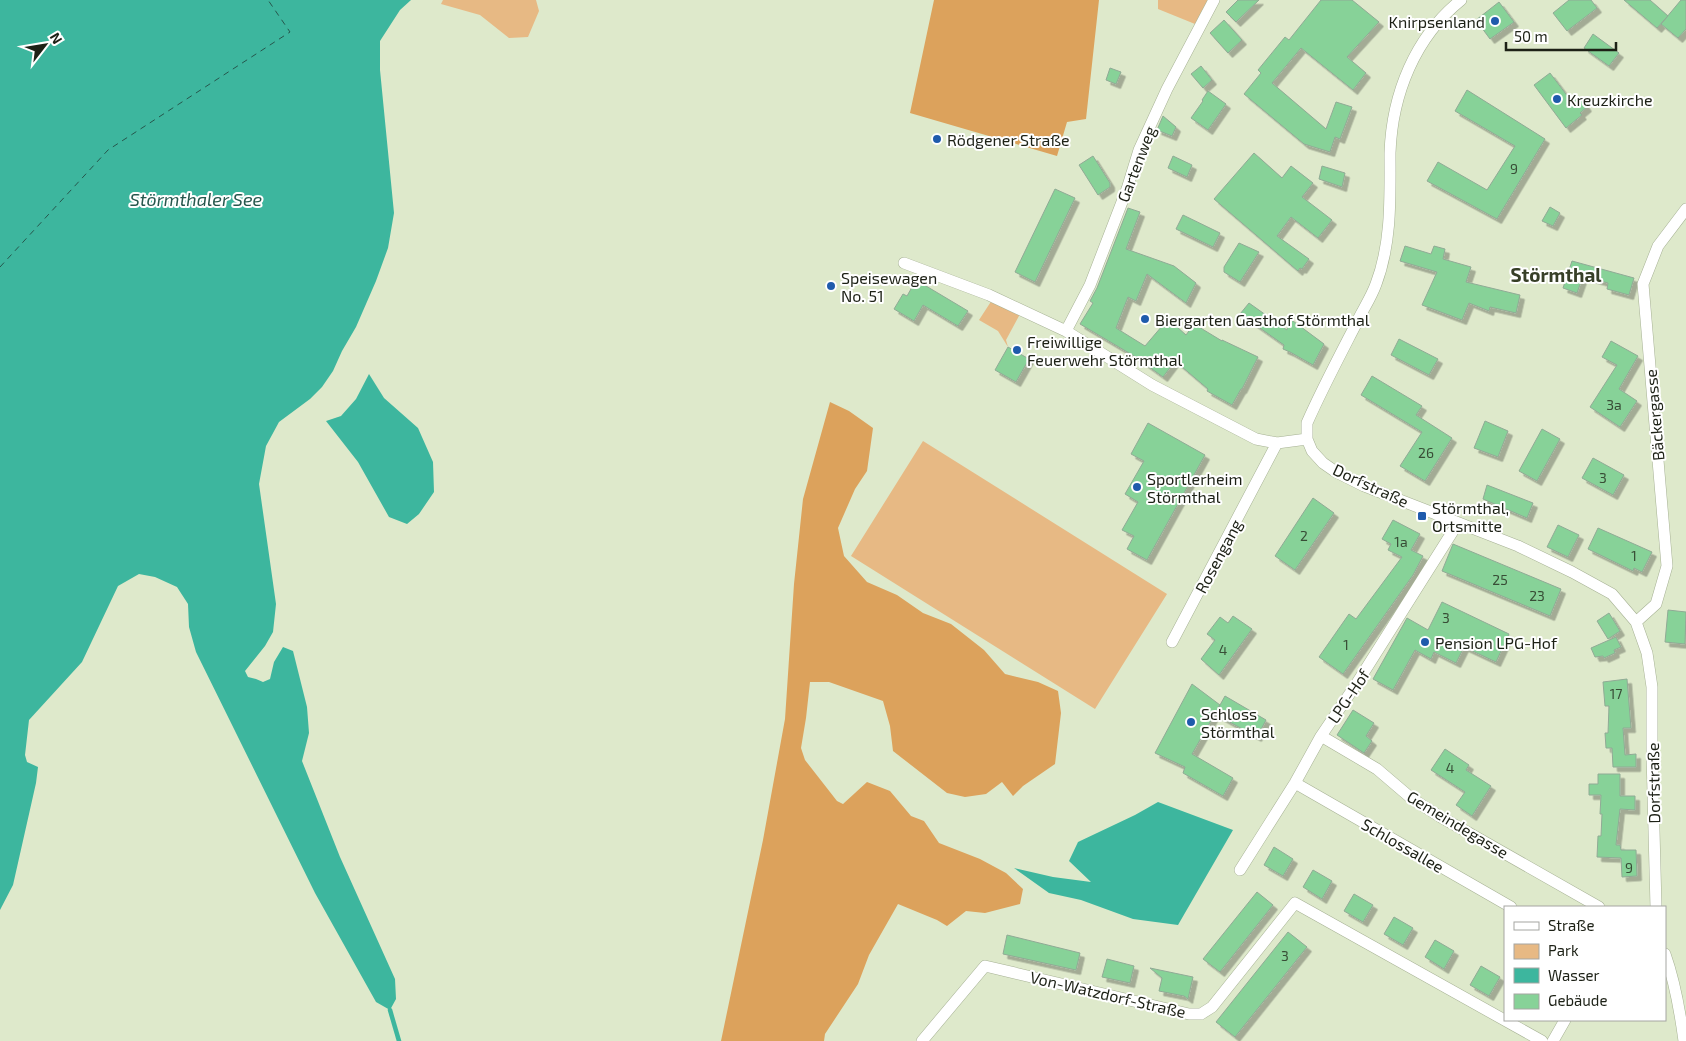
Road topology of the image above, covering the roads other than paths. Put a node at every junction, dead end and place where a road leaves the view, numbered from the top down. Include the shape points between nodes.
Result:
1 (1214, 0) edge
2 (1461, 0) edge
3 (1686, 208) edge
4 (904, 263) dead end
5 (1066, 331) junction
6 (1307, 439) junction
7 (1277, 443) junction
8 (1458, 523) junction
9 (1636, 622) junction
10 (1172, 642) dead end
11 (1321, 736) junction
12 (1295, 783) junction
13 (1240, 870) dead end
14 (1509, 906) edge
15 (1597, 906) edge
16 (1656, 906) edge
17 (1666, 960) edge
18 (1669, 976) edge
19 (1683, 1007) edge
20 (1504, 1020) edge
21 (1506, 1021) edge
22 (1564, 1021) edge
23 (922, 1041) edge
24 (1542, 1041) edge
25 (1553, 1041) edge
26 (1684, 1041) edge

1 - 5 street, Gartenweg via 1139,150 1090,285
2 - 6 street via 1433,27 1417,52 1395,107 1386,245 1376,284 1307,423
3 - 9 street, Bäckergasse via 1658,246 1643,284 1667,566 1656,604
4 - 5 street via 989,295
5 - 7 street via 1152,385 1256,439
6 - 7 street
6 - 8 street, Dorfstraße via 1312,451 1336,472
7 - 10 street, Rosengang
8 - 9 street, Dorfstraße via 1527,550 1612,594
8 - 11 street, LPG-Hof
9 - 16 street, Dorfstraße via 1647,653 1652,687
11 - 12 street, LPG-Hof
11 - 15 street, Gemeindegasse via 1377,769 1411,798 1439,816
12 - 13 street, LPG-Hof
12 - 14 street, Schlossallee
17 - 18 street
18 - 19 street
19 - 26 street
20 - 23 street, Von-Watzdorf-Straße via 1295,903 1212,1007 1201,1014 1188,1014 986,966
21 - 24 street, Von-Watzdorf-Straße
22 - 25 street

